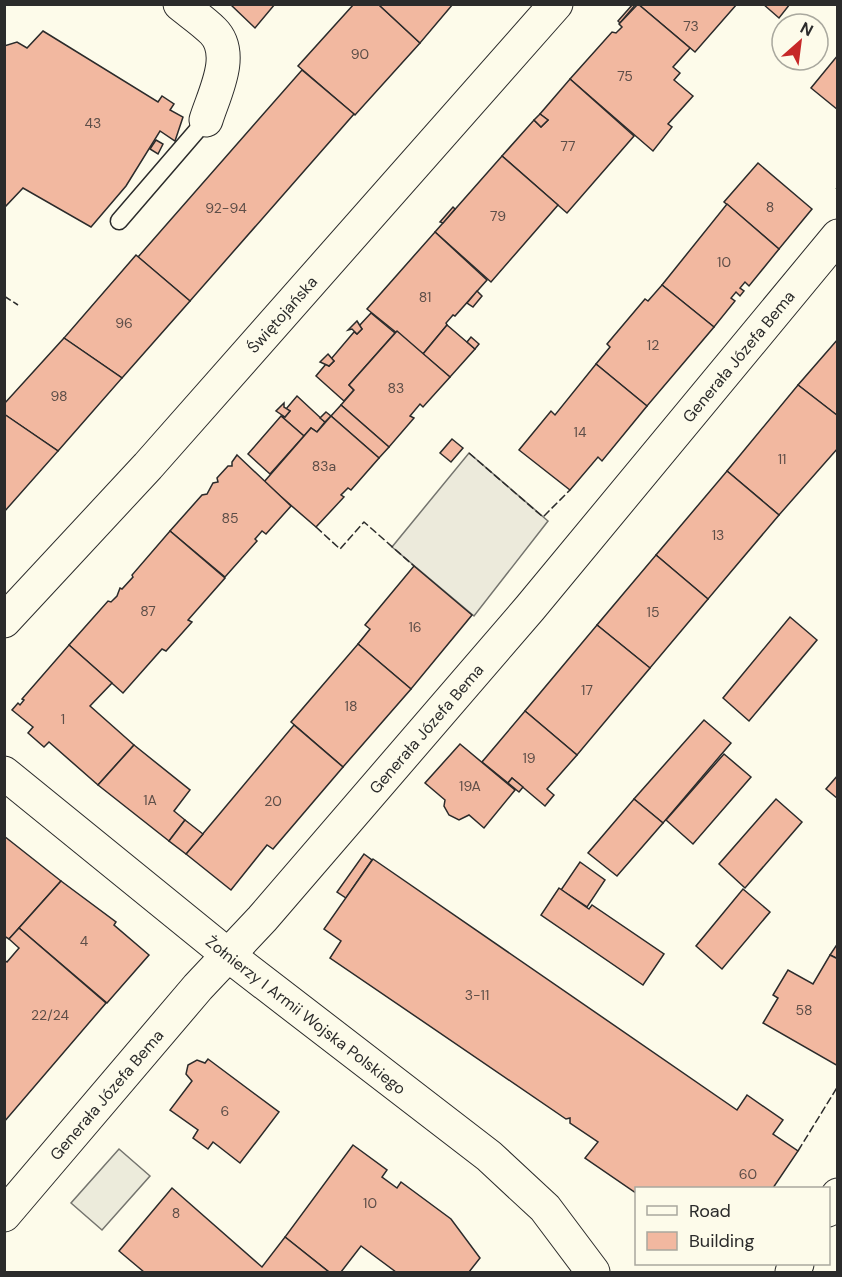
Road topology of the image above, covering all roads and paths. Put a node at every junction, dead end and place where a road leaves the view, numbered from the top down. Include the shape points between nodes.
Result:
1 (180, 4) edge
2 (556, 4) edge
3 (206, 120) joint
4 (119, 221) dead end
5 (837, 236) edge
6 (4, 621) edge
7 (4, 772) edge
8 (228, 955) junction
9 (4, 1215) edge
10 (593, 1272) edge

1 - 3 street via 214,33 223,48 222,67
2 - 6 street, Świętojańska via 148,466
3 - 4 lane
5 - 8 street, Generała Józefa Bema via 522,617
7 - 8 street, Żołnierzy I Armii Wojska Polskiego
8 - 9 street, Generała Józefa Bema
8 - 10 street, Żołnierzy I Armii Wojska Polskiego via 489,1156 545,1208

